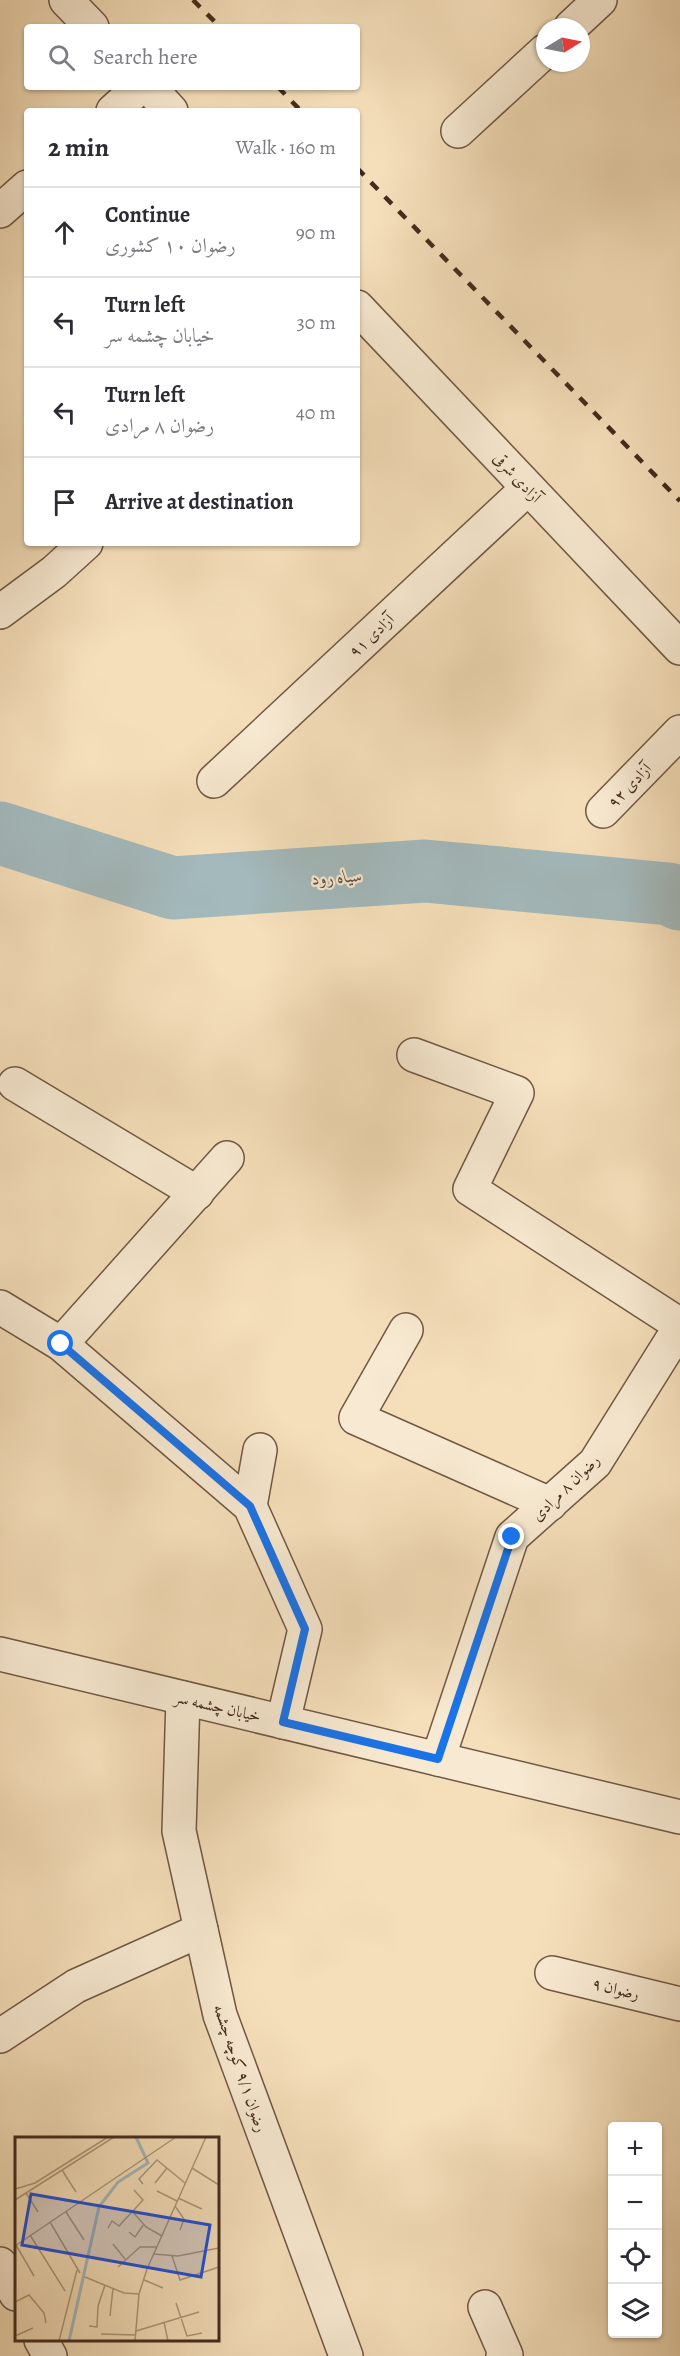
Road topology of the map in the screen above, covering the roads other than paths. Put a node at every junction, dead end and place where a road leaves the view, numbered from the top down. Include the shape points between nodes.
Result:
1 (66, 0) edge
2 (600, 0) edge
3 (581, 18) edge
4 (89, 24) edge
5 (536, 59) edge
6 (136, 90) edge
7 (152, 90) edge
8 (116, 108) edge
9 (168, 108) edge
10 (458, 131) dead end
11 (24, 190) edge
12 (0, 211) edge
13 (360, 310) edge
14 (528, 488) junction
15 (83, 546) edge
16 (0, 612) edge
17 (680, 648) edge
18 (680, 732) edge
19 (214, 781) dead end
20 (603, 812) dead end
21 (414, 1055) dead end
22 (15, 1084) dead end
23 (227, 1158) dead end
24 (197, 1193) junction
25 (0, 1307) edge
26 (680, 1326) edge
27 (406, 1330) dead end
28 (61, 1344) junction
29 (261, 1450) dead end
30 (550, 1504) junction
31 (250, 1506) junction
32 (0, 1654) edge
33 (183, 1698) junction
34 (283, 1722) junction
35 (438, 1759) junction
36 (680, 1817) edge
37 (201, 1930) junction
38 (552, 1973) dead end
39 (680, 2004) edge
40 (0, 2036) edge
41 (0, 2264) edge
42 (15, 2292) edge
43 (485, 2307) dead end
44 (42, 2341) edge
45 (50, 2356) edge
46 (346, 2356) edge
47 (503, 2356) edge

1 - 4 street
2 - 3 street
5 - 10 street
6 - 8 street
7 - 9 street
11 - 12 street
13 - 14 street, آزادی شرقی
14 - 17 street, آزادی شرقی
14 - 19 street, آزادی ۹۱
15 - 16 street
18 - 20 street, آزادی ۹۲
21 - 26 street via 517,1093 470,1189
22 - 24 street
23 - 24 street
24 - 28 street
25 - 28 street
26 - 30 street, رضوان ۸ مرادی via 595,1463
27 - 30 street via 356,1418
28 - 31 street
29 - 31 street
30 - 35 street, رضوان ۸ مرادی via 512,1537
31 - 34 street via 305,1629
32 - 33 street, خیابان چشمه سر
33 - 34 street, خیابان چشمه سر
33 - 37 street, رضوان ۹/۱ کوچه چشمه via 179,1831
34 - 35 street, خیابان چشمه سر
35 - 36 street, خیابان چشمه سر
37 - 40 street via 76,1986
37 - 46 street, رضوان ۹/۱ کوچه چشمه via 220,2015
38 - 39 street, رضوان ۹
41 - 42 street
43 - 47 street via 507,2355
44 - 45 street

